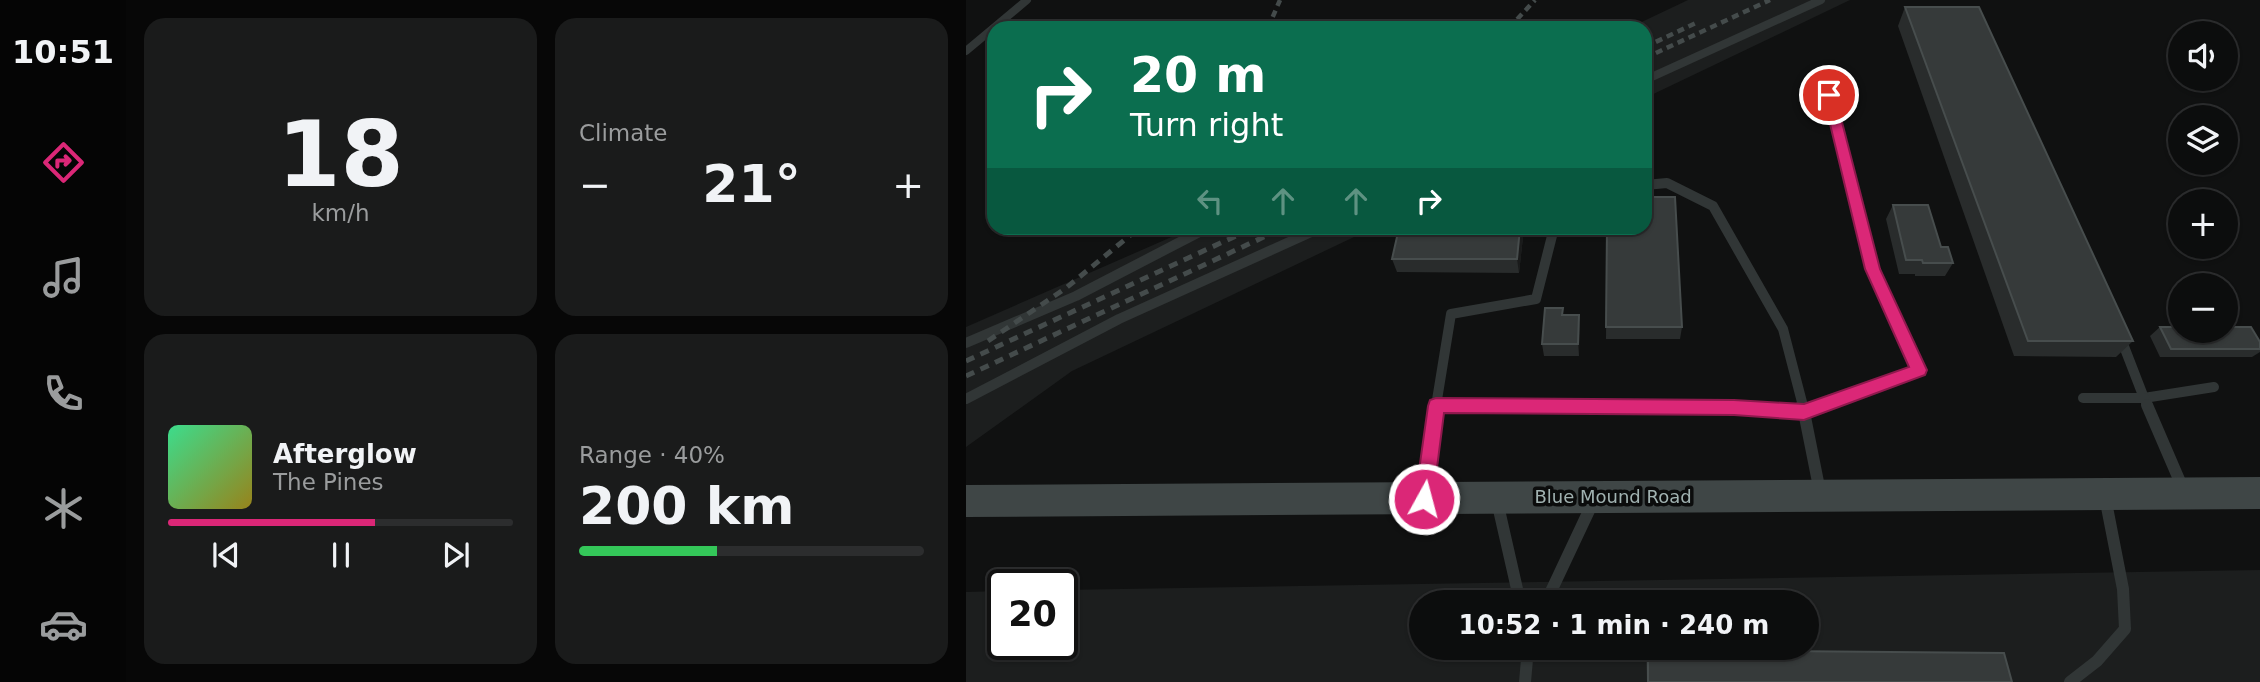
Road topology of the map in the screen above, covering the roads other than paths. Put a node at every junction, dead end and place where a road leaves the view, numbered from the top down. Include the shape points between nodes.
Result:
1 (1027, 0) edge
2 (1821, 0) edge
3 (1002, 21) edge
4 (987, 33) edge
5 (966, 51) edge
6 (1652, 77) edge
7 (1829, 95) dead end
8 (1652, 184) edge
9 (1194, 235) edge
10 (1305, 235) edge
11 (1552, 235) edge
12 (2113, 320) edge
13 (966, 343) edge
14 (2214, 387) dead end
15 (2083, 398) dead end
16 (2144, 398) junction
17 (966, 399) edge
18 (1436, 406) junction
19 (1804, 412) junction
20 (2260, 493) edge
21 (2105, 494) junction
22 (2186, 494) junction
23 (1821, 496) junction
24 (1496, 498) junction
25 (1596, 498) junction
26 (1424, 499) junction
27 (966, 501) edge
28 (1517, 590) edge
29 (1552, 590) edge
30 (1527, 660) edge
31 (1525, 682) edge
32 (2070, 682) edge

1 - 3 lane
2 - 6 lane
4 - 5 lane
7 - 19 lane via 1872,269 1919,370
8 - 19 lane via 1667,183 1713,206 1783,329
9 - 13 lane via 1076,296
10 - 17 lane via 1119,319
11 - 18 lane via 1536,299 1451,314
12 - 16 lane
14 - 16 lane
15 - 16 lane
16 - 22 lane
18 - 19 lane via 1734,407
18 - 26 lane
19 - 23 lane
20 - 22 main road, Blue Mound Road
21 - 22 main road, Blue Mound Road
21 - 23 main road, Blue Mound Road
21 - 32 lane via 2123,589 2125,629 2097,661
23 - 25 main road, Blue Mound Road
24 - 25 main road, Blue Mound Road
24 - 26 main road, Blue Mound Road
24 - 28 lane
25 - 29 lane
26 - 27 main road, Blue Mound Road
30 - 31 lane

